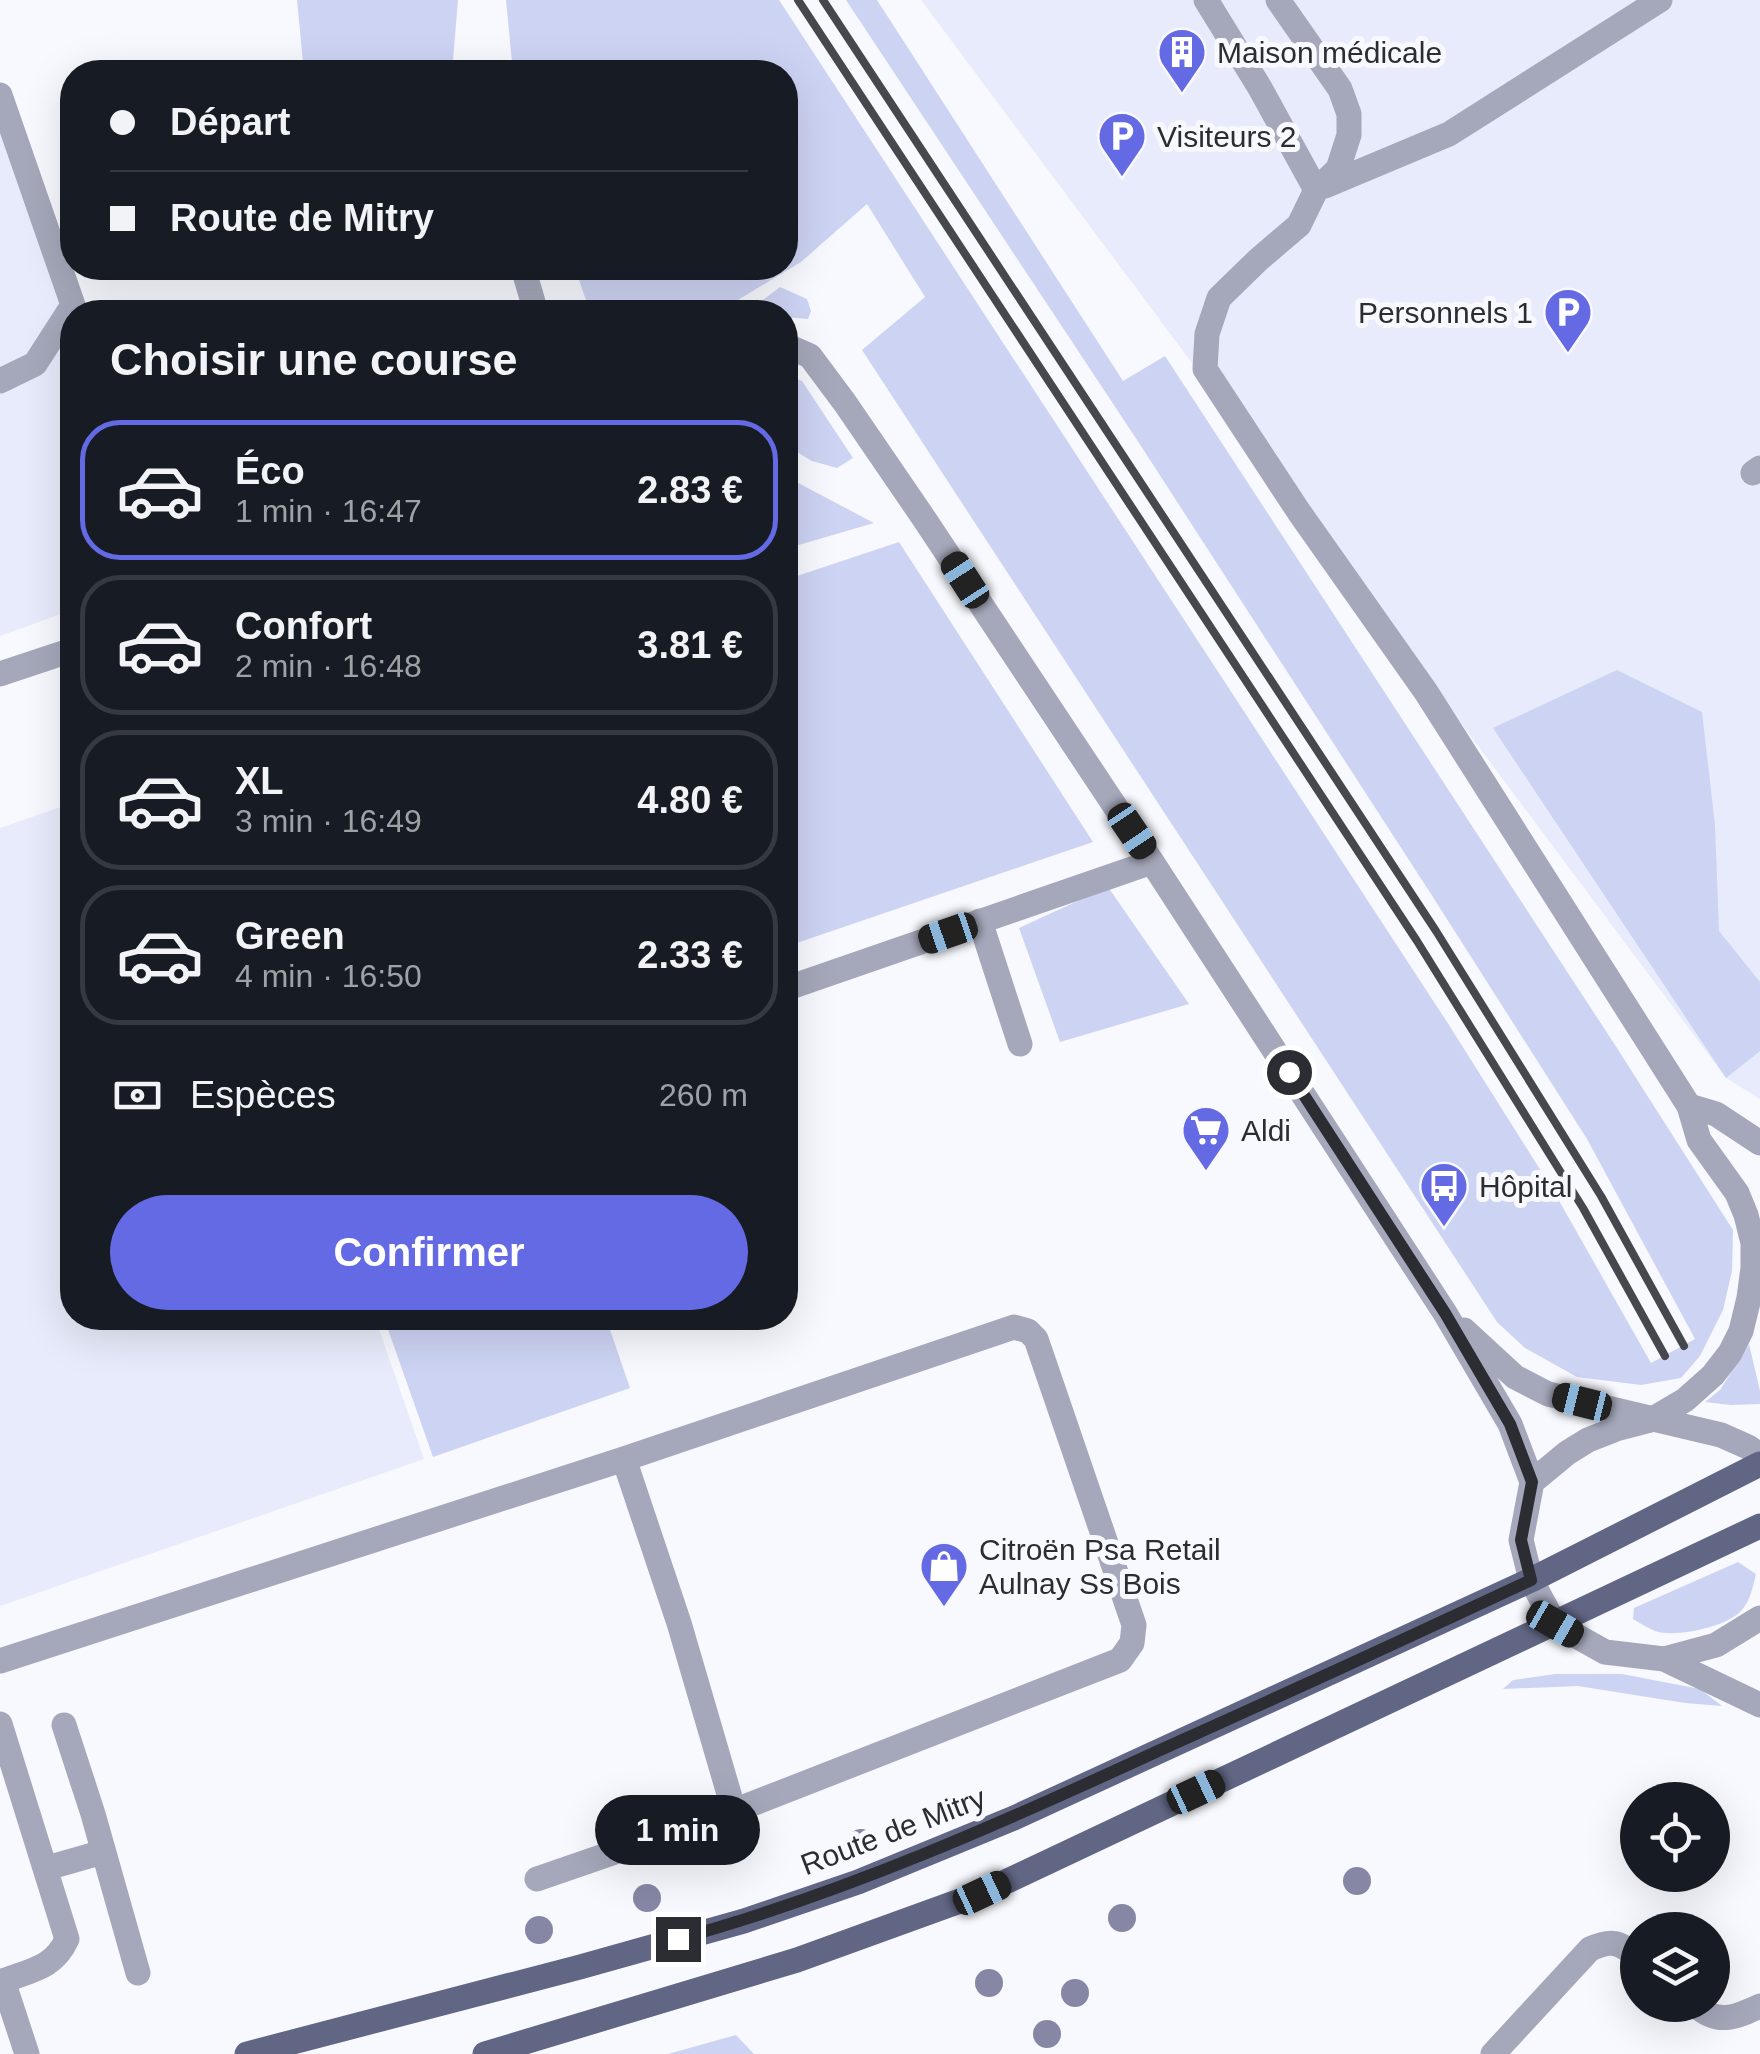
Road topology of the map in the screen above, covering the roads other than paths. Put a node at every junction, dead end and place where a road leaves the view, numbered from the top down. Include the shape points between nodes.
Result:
1 (1206, 0) edge
2 (1278, 0) edge
3 (1660, 0) edge
4 (0, 95) edge
5 (1316, 190) junction
6 (60, 267) edge
7 (60, 325) edge
8 (798, 351) edge
9 (0, 381) edge
10 (60, 654) edge
11 (0, 674) edge
12 (1152, 862) junction
13 (980, 922) junction
14 (798, 985) edge
15 (1020, 1044) dead end
16 (1689, 1106) junction
17 (1760, 1143) edge
18 (1445, 1313) junction
19 (1651, 1420) junction
20 (1760, 1455) edge
21 (624, 1459) junction
22 (1760, 1464) edge
23 (1532, 1482) junction
24 (1760, 1526) edge
25 (1531, 1580) junction
26 (1760, 1618) edge
27 (1555, 1624) junction
28 (1664, 1658) junction
29 (0, 1662) edge
30 (1760, 1705) edge
31 (0, 1724) edge
32 (64, 1725) dead end
33 (734, 1811) junction
34 (103, 1852) junction
35 (46, 1868) junction
36 (537, 1879) dead end
37 (1620, 1944) edge
38 (138, 1973) dead end
39 (2, 1981) edge
40 (1760, 2006) edge
41 (1730, 2016) edge
42 (28, 2054) edge
43 (246, 2054) edge
44 (485, 2054) edge
45 (1494, 2054) edge

1 - 5 street
2 - 5 street via 1340,89 1349,114 1338,169
3 - 5 street via 1450,134
4 - 6 street
5 - 16 street via 1300,224 1220,298 1207,334 1205,369 1426,692
7 - 9 street via 35,364
8 - 12 street via 810,356 924,517
10 - 11 street
12 - 13 street
12 - 18 street
13 - 14 street
13 - 15 street
16 - 17 street via 1716,1114
16 - 19 street via 1698,1140 1746,1216 1752,1243 1749,1298 1741,1330 1713,1375
18 - 19 street via 1516,1377 1548,1394
18 - 23 street via 1510,1424
19 - 20 street via 1720,1435
19 - 23 street via 1588,1440
21 - 29 street
21 - 33 street
21 - 33 street via 1014,1328 1028,1330 1134,1624 1132,1643 1120,1660
22 - 25 main road, Route de Mitry
23 - 25 street via 1521,1540
24 - 27 main road
25 - 27 street
25 - 43 main road, Route de Mitry via 1014,1818 858,1882 635,1952
26 - 28 street via 1716,1645
27 - 28 street via 1604,1652
27 - 44 main road via 982,1893 797,1960
28 - 30 street
31 - 35 street
32 - 34 street
33 - 36 street
34 - 35 street
34 - 38 street
35 - 39 street via 67,1938 51,1963
37 - 45 street via 1590,1949
39 - 42 street
40 - 41 street

